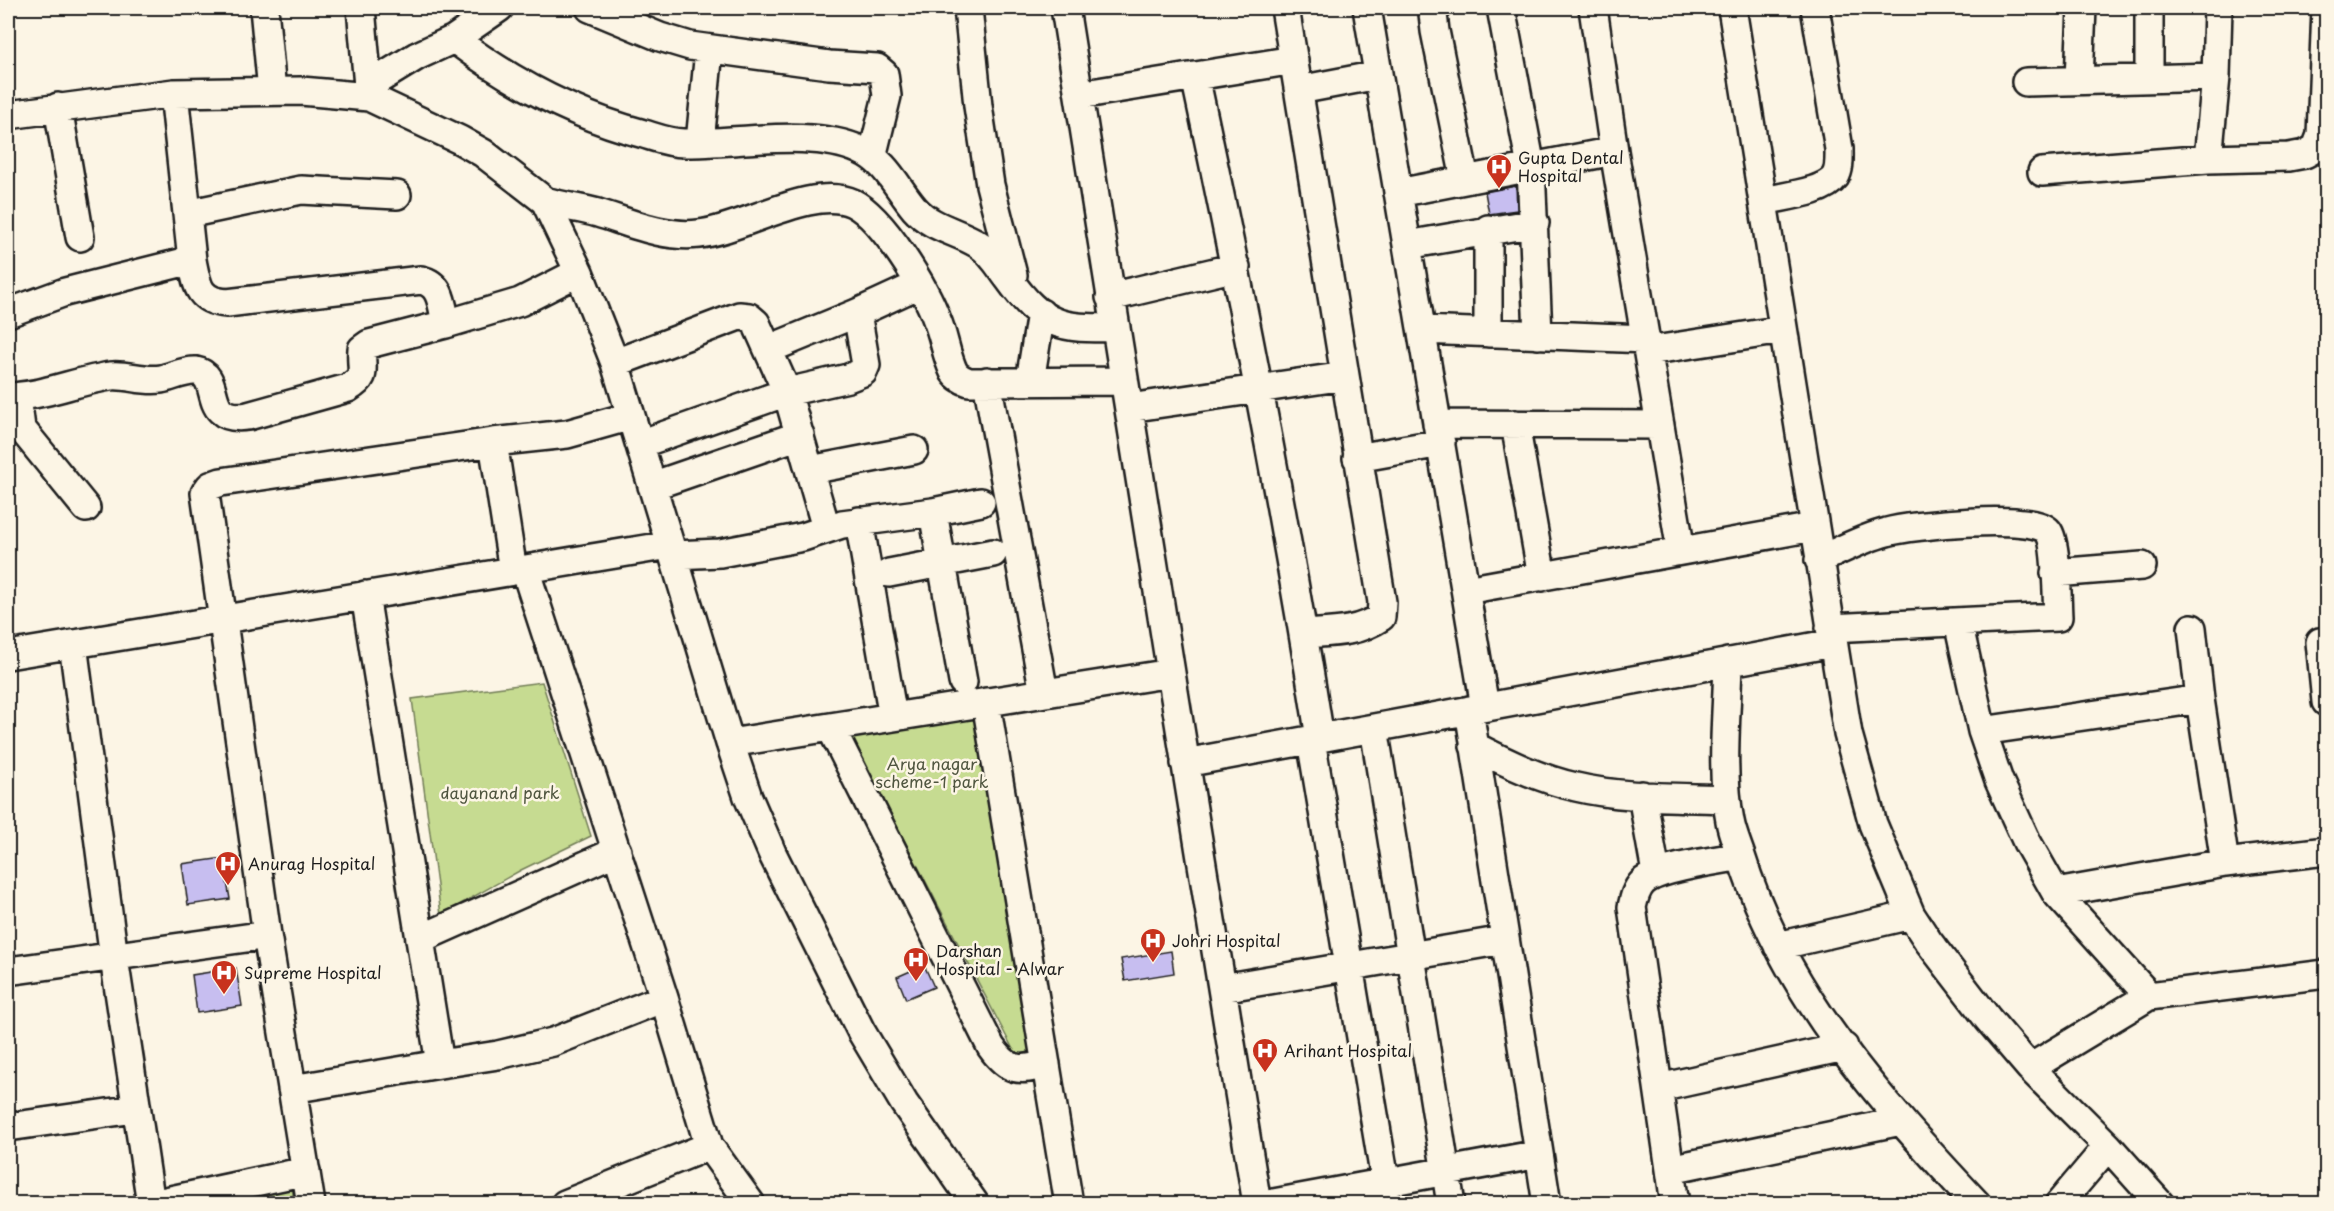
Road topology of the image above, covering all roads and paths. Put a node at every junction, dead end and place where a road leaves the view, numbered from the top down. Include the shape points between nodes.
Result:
1 (264, 8) edge
2 (361, 8) edge
3 (499, 8) edge
4 (590, 8) edge
5 (968, 8) edge
6 (1065, 8) edge
7 (1285, 8) edge
8 (1367, 8) edge
9 (1437, 8) edge
10 (1501, 8) edge
11 (1593, 8) edge
12 (1732, 8) edge
13 (1815, 8) edge
14 (2082, 8) edge
15 (2149, 8) edge
16 (2218, 8) edge
17 (2326, 8) edge
18 (454, 39) junction
19 (709, 50) junction
20 (1294, 60) junction
21 (1378, 75) junction
22 (1195, 76) junction
23 (2216, 76) junction
24 (2149, 78) junction
25 (2079, 80) junction
26 (2026, 82) dead end
27 (1299, 90) junction
28 (272, 91) junction
29 (369, 91) junction
30 (174, 93) junction
31 (1079, 95) junction
32 (58, 107) junction
33 (8, 115) edge
34 (700, 142) junction
35 (1614, 151) junction
36 (872, 157) junction
37 (2208, 159) junction
38 (1531, 167) junction
39 (2042, 172) dead end
40 (1465, 179) junction
41 (1398, 193) junction
42 (397, 195) dead end
43 (545, 201) junction
44 (1764, 201) junction
45 (187, 214) junction
46 (1534, 223) junction
47 (1488, 230) junction
48 (80, 237) dead end
49 (1407, 245) junction
50 (192, 260) junction
51 (1236, 267) junction
52 (579, 272) junction
53 (920, 284) junction
54 (1016, 290) junction
55 (1110, 297) junction
56 (8, 313) edge
57 (1041, 313) junction
58 (857, 314) junction
59 (446, 324) junction
60 (1116, 327) junction
61 (1422, 330) junction
62 (1783, 330) junction
63 (1488, 333) junction
64 (1538, 335) junction
65 (1647, 345) junction
66 (769, 349) junction
67 (615, 363) junction
68 (1345, 376) junction
69 (987, 381) junction
70 (1030, 381) junction
71 (1124, 381) junction
72 (1260, 388) junction
73 (787, 392) junction
74 (12, 397) edge
75 (1129, 408) junction
76 (631, 416) junction
77 (1515, 424) junction
78 (1660, 424) junction
79 (1439, 433) junction
80 (800, 435) junction
81 (493, 442) junction
82 (640, 444) junction
83 (915, 450) dead end
84 (1357, 458) junction
85 (810, 471) junction
86 (652, 486) junction
87 (981, 502) dead end
88 (86, 508) dead end
89 (933, 512) junction
90 (858, 521) junction
91 (1814, 527) junction
92 (825, 528) junction
93 (672, 550) junction
94 (1681, 551) junction
95 (993, 553) dead end
96 (1819, 560) junction
97 (941, 563) junction
98 (2142, 566) dead end
99 (519, 570) junction
100 (889, 573) dead end
101 (2055, 573) junction
102 (1542, 576) junction
103 (1466, 590) junction
104 (365, 595) junction
105 (221, 619) junction
106 (1958, 622) junction
107 (2192, 628) dead end
108 (1304, 634) junction
109 (1831, 635) junction
110 (2320, 642) dead end
111 (73, 644) junction
112 (8, 655) edge
113 (1728, 662) junction
114 (1171, 673) junction
115 (963, 682) dead end
116 (1044, 693) junction
117 (2200, 699) junction
118 (986, 702) junction
119 (2326, 702) edge
120 (1477, 709) junction
121 (893, 717) junction
122 (831, 728) junction
123 (1374, 728) junction
124 (1982, 731) junction
125 (1316, 739) junction
126 (730, 743) junction
127 (1474, 746) junction
128 (1185, 763) junction
129 (1642, 795) junction
130 (1726, 799) junction
131 (617, 851) junction
132 (2326, 851) edge
133 (1741, 856) junction
134 (2225, 863) junction
135 (1656, 873) junction
136 (2056, 893) junction
137 (1911, 915) junction
138 (267, 935) junction
139 (420, 939) junction
140 (1504, 940) junction
141 (1778, 946) junction
142 (1409, 957) junction
143 (114, 958) junction
144 (1348, 967) junction
145 (8, 971) edge
146 (2326, 974) edge
147 (1222, 988) junction
148 (2149, 996) junction
149 (664, 998) junction
150 (1844, 1047) junction
151 (440, 1064) junction
152 (1046, 1064) junction
153 (2030, 1068) junction
154 (1659, 1088) junction
155 (292, 1089) junction
156 (135, 1109) junction
157 (1901, 1121) junction
158 (8, 1127) edge
159 (709, 1146) junction
160 (2108, 1146) junction
161 (1539, 1154) junction
162 (1670, 1168) junction
163 (306, 1171) junction
164 (1445, 1171) junction
165 (1387, 1193) edge
166 (152, 1203) edge
167 (311, 1203) edge
168 (565, 1203) edge
169 (751, 1203) edge
170 (975, 1203) edge
171 (1069, 1203) edge
172 (1257, 1203) edge
173 (1268, 1203) edge
174 (1451, 1203) edge
175 (1547, 1203) edge
176 (1675, 1203) edge
177 (1977, 1203) edge
178 (2059, 1203) edge
179 (2160, 1203) edge

1 - 28 street
2 - 29 street
3 - 18 street
4 - 19 street via 660,37
5 - 54 street via 990,185
6 - 31 street
7 - 20 street
8 - 21 street
9 - 40 street via 1433,14 1435,31
10 - 38 street
11 - 35 street
12 - 44 street
13 - 44 street via 1839,149 1836,176 1826,186
14 - 25 street
15 - 24 street
16 - 23 street
17 - 37 street via 2321,135 2316,148 2289,157
18 - 29 street via 417,56
18 - 34 street via 511,77 580,112 668,141
19 - 34 street
19 - 36 street via 877,68 884,74 887,96
20 - 22 street
20 - 27 street
21 - 27 street
21 - 41 street
22 - 31 street
22 - 51 street
23 - 24 street
23 - 37 street
24 - 25 street
25 - 26 street
27 - 68 street
28 - 29 street
28 - 30 street
29 - 43 street via 483,153
30 - 32 street
30 - 45 street
31 - 55 street
32 - 33 street
32 - 48 street
34 - 36 street via 815,141 846,145
35 - 38 street
35 - 65 street
36 - 54 street via 924,218 989,252
37 - 39 street
38 - 40 street
38 - 46 street
40 - 41 street
41 - 49 street
42 - 45 street via 301,190
43 - 52 street
43 - 53 street via 664,234 681,235 724,229 810,201 838,199 862,208 875,221
44 - 62 street
45 - 50 street
46 - 47 street
46 - 64 street
47 - 49 street
47 - 63 street
49 - 61 street
50 - 56 street via 64,292
50 - 59 street via 200,289 213,302 430,282 441,297
51 - 55 street
51 - 72 street
52 - 59 street via 520,302
52 - 67 street
53 - 58 street
53 - 69 street via 938,321 955,373 969,382
54 - 57 street
55 - 60 street
57 - 60 street via 1064,326
57 - 70 street
58 - 66 street
58 - 73 street via 866,364 863,372
59 - 74 street via 369,344 362,349 363,376 348,388 248,416 225,415 209,382 196,371 146,380 102,377
60 - 71 street
61 - 63 street
61 - 79 street
62 - 65 street
62 - 91 street
63 - 64 street
64 - 65 street
65 - 78 street
66 - 67 street via 756,323 739,316
66 - 73 street
67 - 76 street
68 - 72 street
68 - 84 street
69 - 70 street
69 - 116 street
70 - 71 street
71 - 75 street
72 - 75 street
72 - 108 street
73 - 80 street
73 - 82 street
74 - 88 street via 21,428
75 - 114 street
76 - 81 street via 567,434
76 - 82 street
77 - 78 street
77 - 79 street
77 - 102 street
78 - 94 street
79 - 84 street
79 - 103 street
80 - 85 street
80 - 86 street
81 - 99 street
81 - 105 street via 210,486 205,493
82 - 86 street
83 - 85 street
84 - 108 street via 1382,602 1381,617 1355,630
85 - 92 street
86 - 93 street
87 - 89 street
89 - 90 street
89 - 97 street
90 - 92 street
90 - 121 street
91 - 94 street
91 - 96 street
92 - 93 street via 803,537 720,553
93 - 99 street
93 - 126 street
94 - 102 street
95 - 97 street
96 - 101 street via 1884,532 1906,527 2024,523 2048,530 2053,542
96 - 109 street
97 - 100 street
97 - 115 street
98 - 101 street
99 - 104 street
99 - 131 street
101 - 106 street via 2058,617
102 - 103 street
103 - 120 street
104 - 105 street
104 - 139 street
105 - 111 street
105 - 138 street
106 - 109 street
106 - 124 street
107 - 117 street
108 - 125 street
109 - 113 street
109 - 137 street via 1848,734 1872,824
110 - 119 street
111 - 112 street
111 - 143 street
113 - 120 street
113 - 130 street
114 - 116 street
114 - 128 street
116 - 118 street
117 - 124 street
117 - 134 street
118 - 121 street
118 - 152 street
120 - 123 street
120 - 127 street
121 - 122 street
122 - 126 street
122 - 152 street via 991,1047 1015,1069
123 - 125 street
123 - 142 street
124 - 136 street via 2022,832
125 - 128 street
125 - 144 street
126 - 170 street via 773,855 849,1010 904,1103
127 - 129 street via 1523,770 1578,788
127 - 140 street
128 - 147 street
129 - 130 street
129 - 135 street
130 - 133 street
131 - 139 street
131 - 149 street
132 - 134 street
133 - 135 street
133 - 141 street
134 - 136 street
135 - 154 street via 1641,883 1632,907
136 - 148 street
137 - 141 street
137 - 153 street via 1947,967
138 - 143 street
138 - 155 street
139 - 151 street
140 - 142 street
140 - 161 street
141 - 150 street via 1802,989
142 - 144 street
142 - 164 street
143 - 145 street
143 - 156 street
144 - 147 street
144 - 165 street
146 - 148 street
147 - 172 street
148 - 153 street
149 - 151 street via 553,1042
149 - 159 street
150 - 154 street
150 - 157 street
151 - 155 street
152 - 171 street
153 - 160 street
154 - 162 street
155 - 163 street
156 - 158 street
156 - 166 street
157 - 162 street
157 - 177 street
159 - 168 street
159 - 169 street
160 - 178 street
160 - 179 street
161 - 164 street
161 - 175 street
162 - 176 street
163 - 166 street
163 - 167 street
164 - 165 street
164 - 174 street
165 - 173 street

